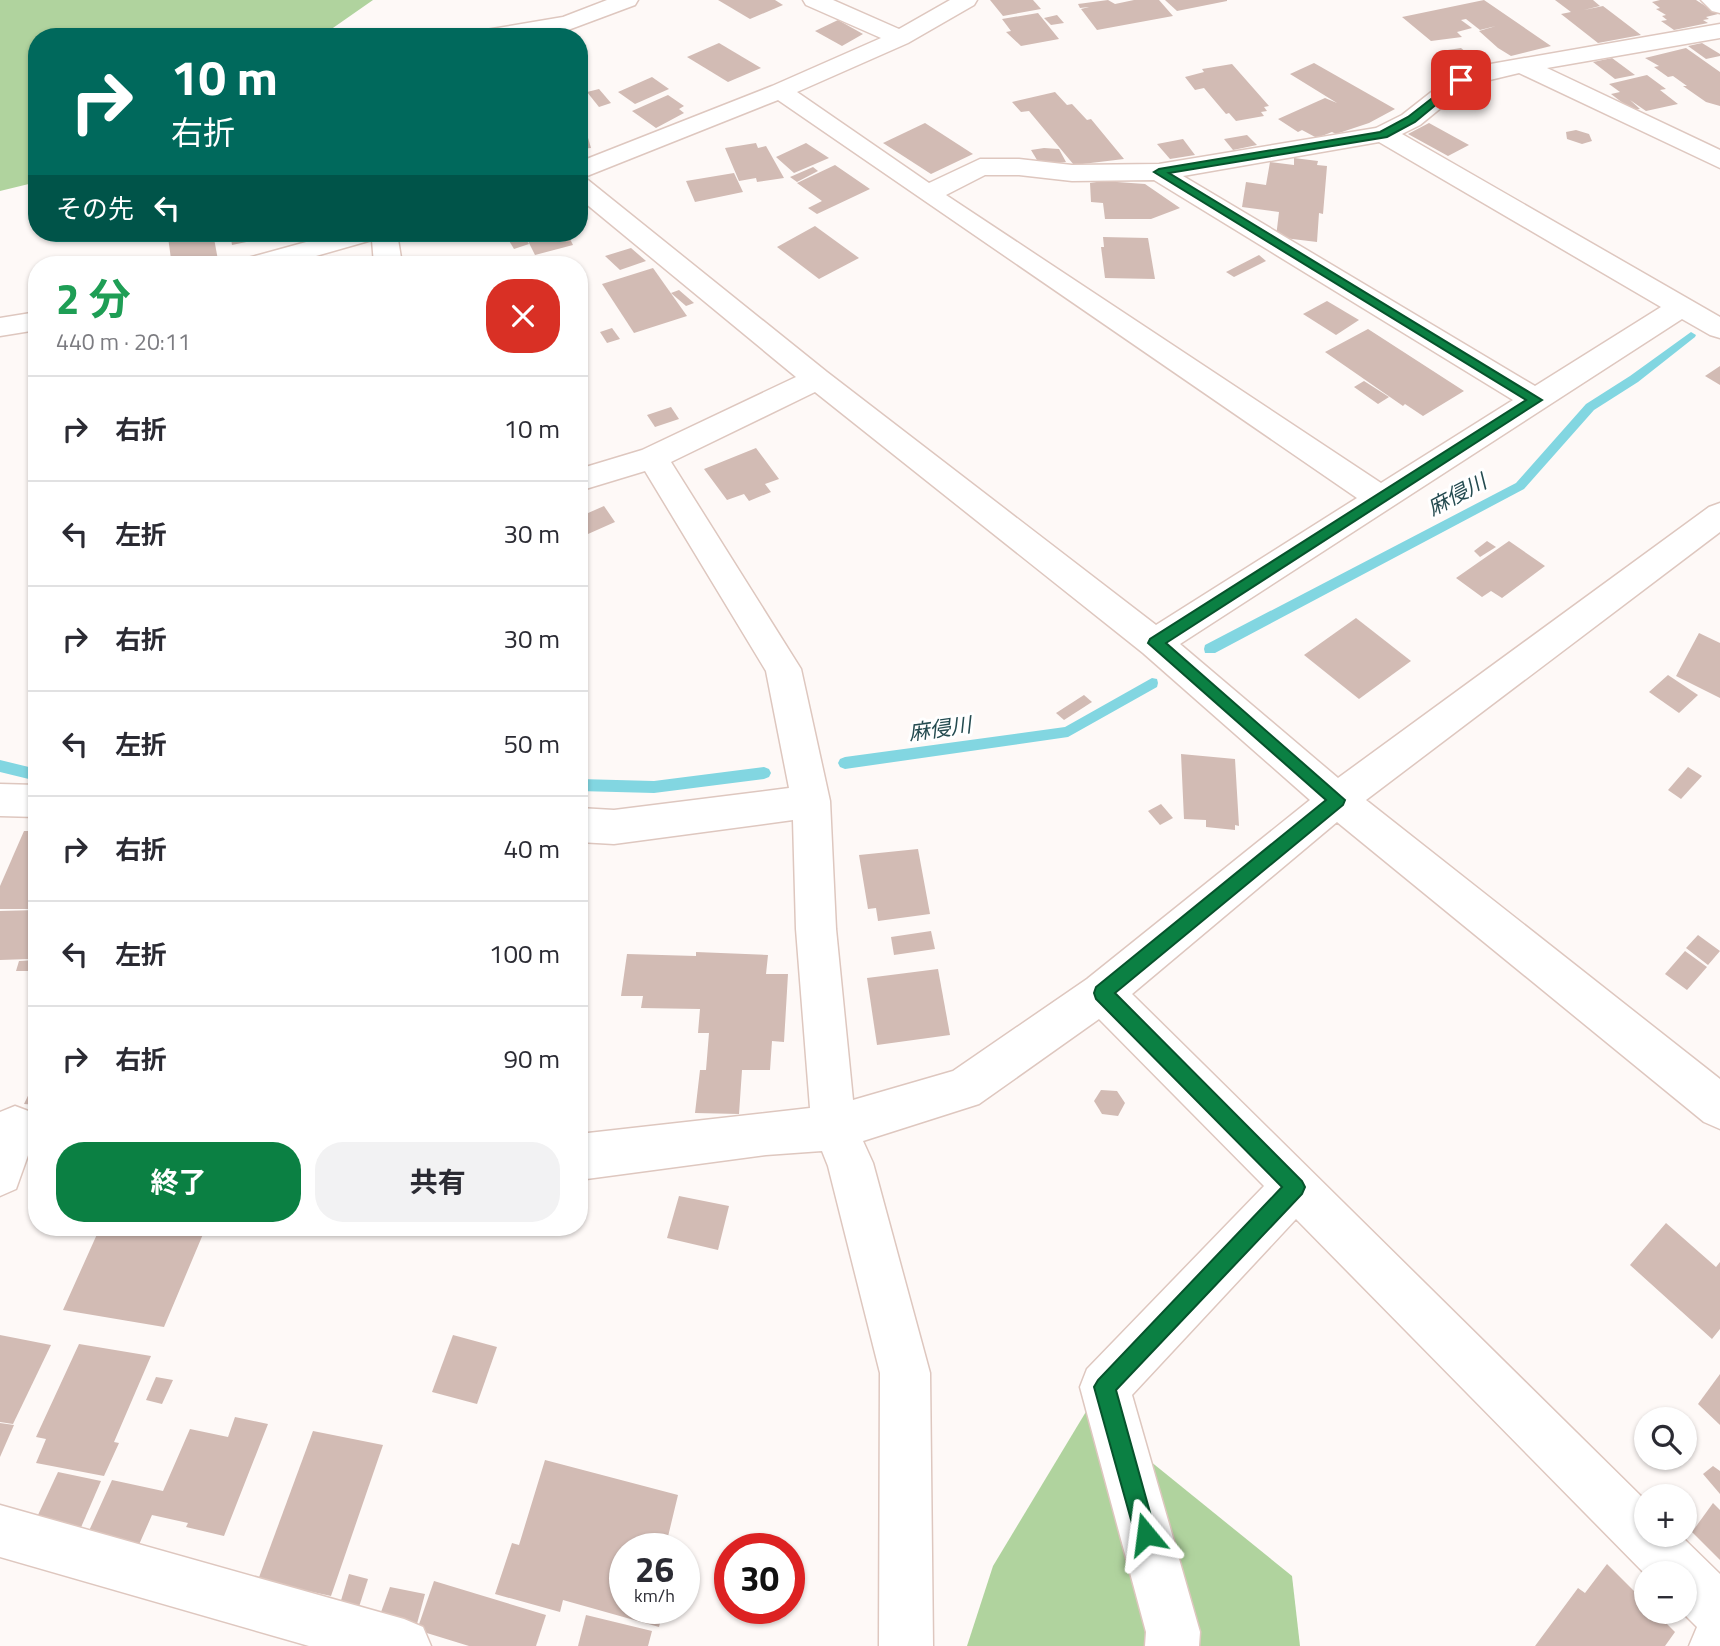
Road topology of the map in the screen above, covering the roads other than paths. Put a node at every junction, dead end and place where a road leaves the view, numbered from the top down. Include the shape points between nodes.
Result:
1 (627, 0) edge
2 (814, 0) edge
3 (966, 0) edge
4 (1712, 0) edge
5 (1720, 6) edge
6 (539, 28) edge
7 (1720, 31) edge
8 (900, 38) junction
9 (1524, 66) junction
10 (780, 91) junction
11 (1383, 134) junction
12 (1720, 160) edge
13 (588, 167) edge
14 (1159, 172) junction
15 (588, 192) edge
16 (928, 194) junction
17 (302, 242) edge
18 (274, 256) edge
19 (1681, 307) junction
20 (28, 322) edge
21 (0, 327) edge
22 (1720, 329) edge
23 (817, 379) junction
24 (1535, 400) junction
25 (653, 458) junction
26 (588, 477) edge
27 (1381, 499) junction
28 (1720, 515) edge
29 (1155, 643) junction
30 (0, 800) edge
31 (1337, 800) junction
32 (28, 801) edge
33 (811, 801) junction
34 (588, 826) edge
35 (1102, 993) junction
36 (1720, 1107) edge
37 (17, 1128) edge
38 (834, 1128) junction
39 (588, 1156) edge
40 (0, 1173) edge
41 (1295, 1187) junction
42 (0, 1531) edge
43 (1669, 1561) edge
44 (1697, 1589) edge
45 (1720, 1612) edge
46 (1720, 1640) edge
47 (404, 1646) edge
48 (906, 1646) edge
49 (1172, 1646) edge
50 (1716, 1646) edge

1 - 6 street via 568,23
2 - 8 street
3 - 8 street
4 - 5 street
7 - 9 street
8 - 10 street
9 - 11 street via 1461,80 1411,120
9 - 12 street
10 - 13 street
10 - 16 street
11 - 14 street
11 - 19 street
14 - 16 street via 980,167
14 - 24 street
15 - 23 street
16 - 27 street
17 - 18 street
19 - 22 street
19 - 24 street
20 - 21 street
23 - 25 street
23 - 29 street
24 - 27 street
25 - 26 street
25 - 33 street via 783,670
27 - 29 street
28 - 31 street
29 - 31 street
30 - 32 street
31 - 35 street
31 - 36 street
33 - 34 street via 614,827
33 - 38 street via 816,929
35 - 38 street via 964,1089
35 - 41 street
37 - 40 street
38 - 39 street
38 - 48 street via 850,1163 905,1373
41 - 43 street
41 - 49 street via 1105,1387 1173,1632
42 - 47 street
44 - 45 street
46 - 50 street

